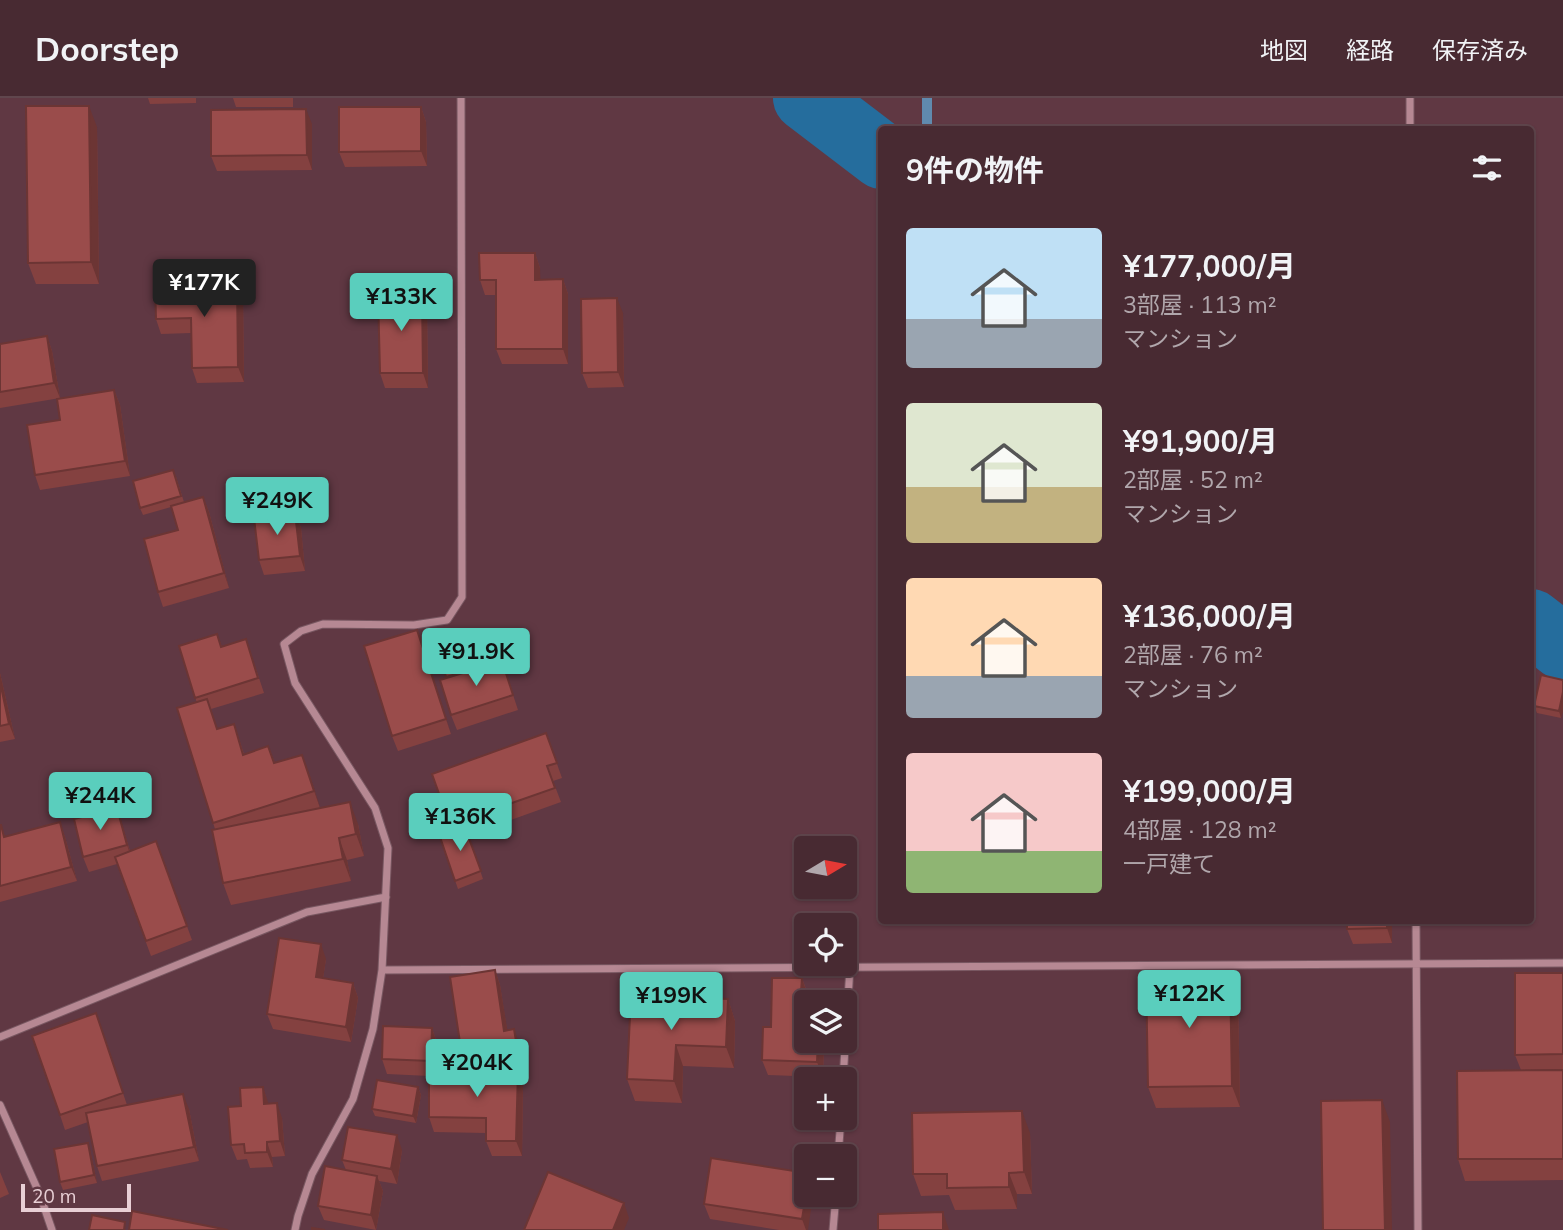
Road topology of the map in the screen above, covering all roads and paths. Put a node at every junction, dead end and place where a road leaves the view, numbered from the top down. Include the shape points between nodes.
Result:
1 (461, 98) edge
2 (1410, 98) edge
3 (1410, 126) edge
4 (386, 897) junction
5 (1416, 924) edge
6 (1563, 963) edge
7 (1416, 964) junction
8 (794, 967) edge
9 (857, 967) edge
10 (382, 970) junction
11 (849, 976) edge
12 (0, 1037) edge
13 (844, 1067) edge
14 (0, 1105) edge
15 (835, 1207) edge
16 (52, 1230) edge
17 (295, 1230) edge
18 (833, 1230) edge
19 (1418, 1230) edge

1 - 4 street via 462,597 447,620 414,625 323,624 301,631 284,644 295,683 375,808 388,848
2 - 3 street
4 - 10 street
4 - 12 street via 307,912
5 - 7 street
6 - 7 street
7 - 9 street
7 - 19 street
8 - 10 street
10 - 17 street via 373,1029 353,1099 312,1174
11 - 13 street
14 - 16 street
15 - 18 street

